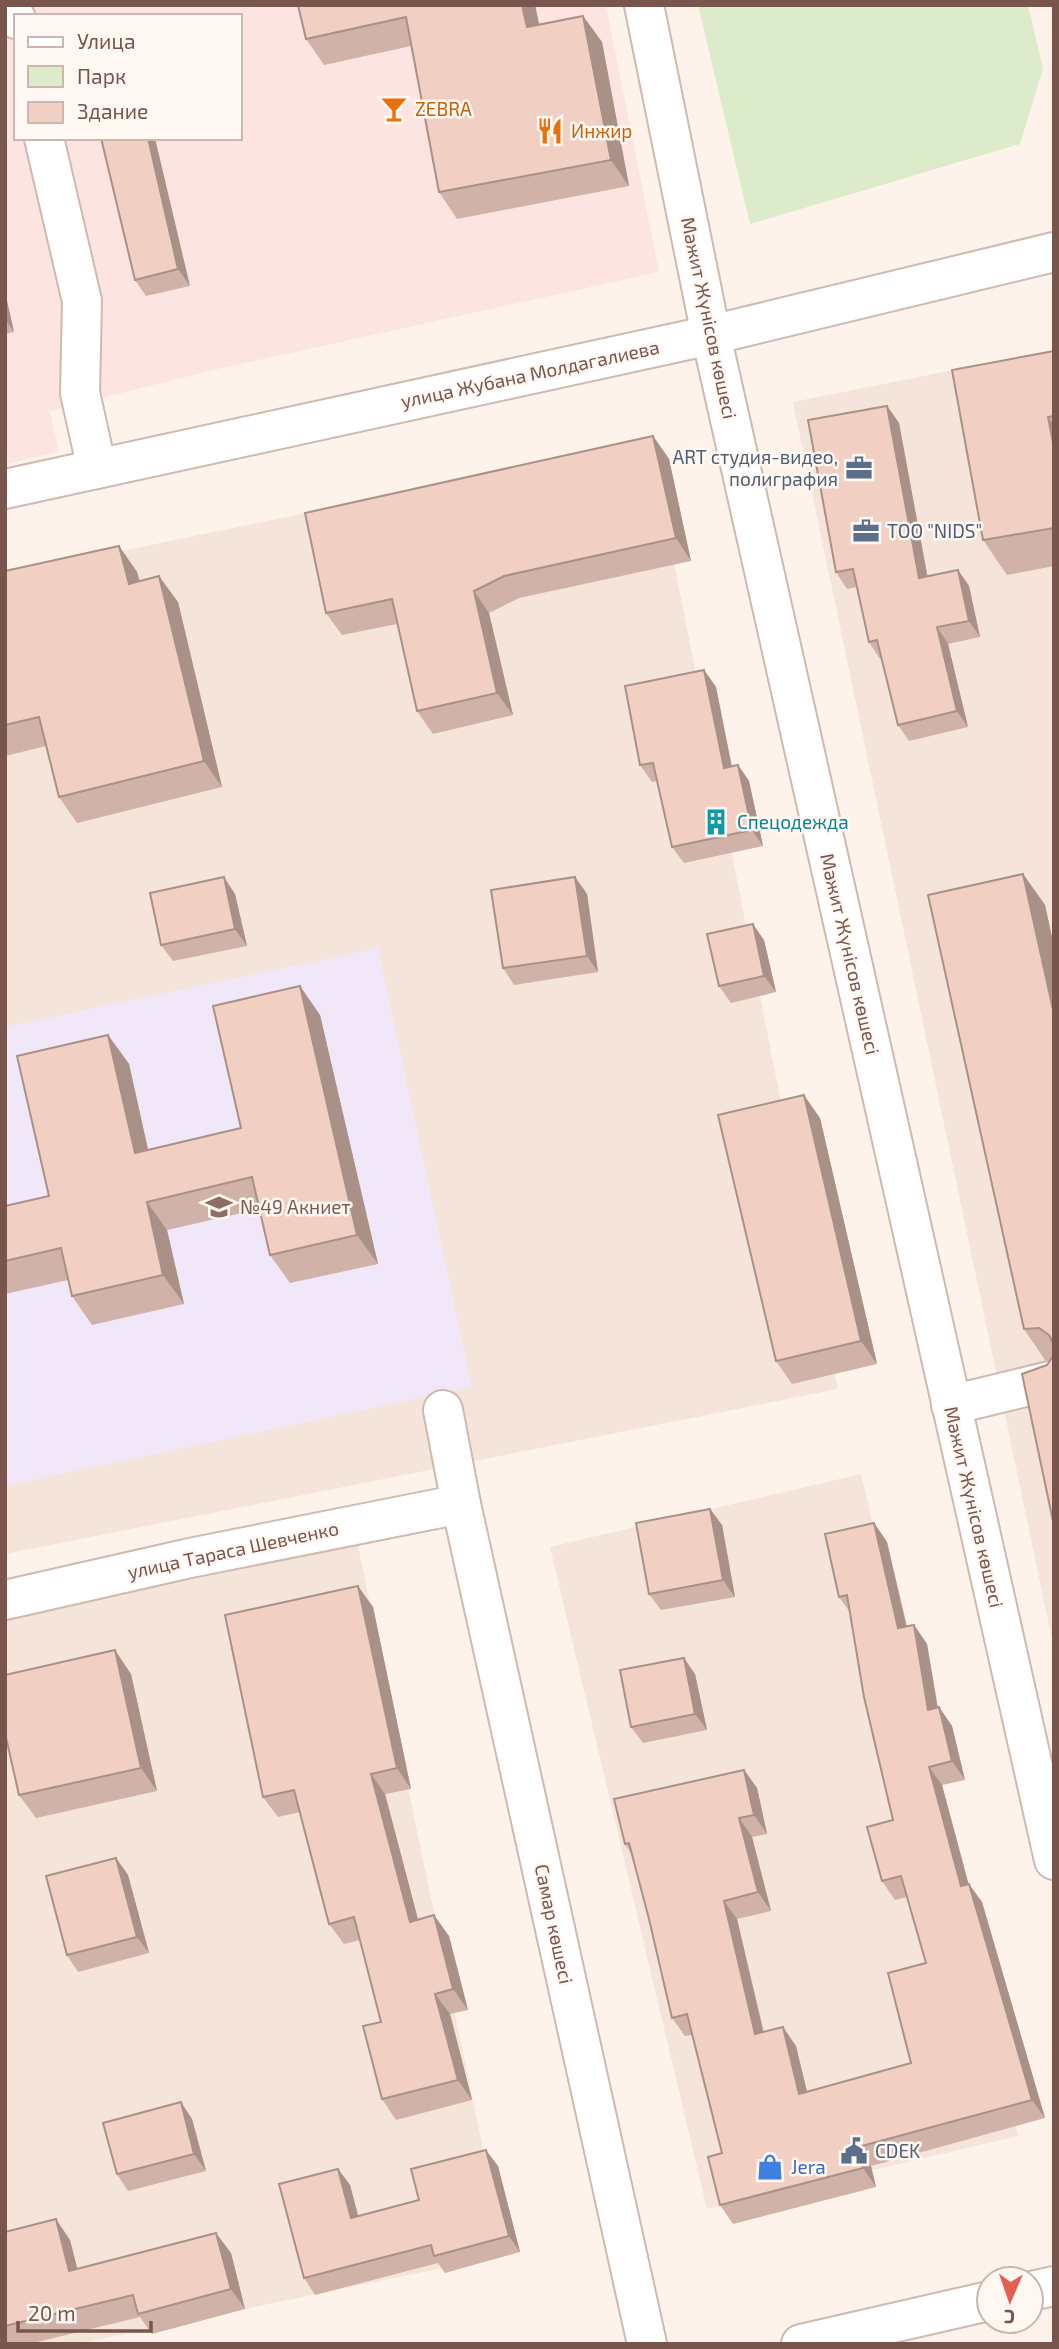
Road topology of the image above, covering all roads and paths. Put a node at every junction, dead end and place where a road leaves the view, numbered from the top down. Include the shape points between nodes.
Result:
1 (644, 5) edge
2 (44, 140) edge
3 (1054, 252) edge
4 (711, 335) junction
5 (97, 469) junction
6 (5, 489) edge
7 (1054, 1380) edge
8 (951, 1405) junction
9 (443, 1410) dead end
10 (461, 1504) junction
11 (5, 1600) edge
12 (1054, 1860) edge
13 (975, 2304) edge
14 (646, 2344) edge
15 (801, 2344) edge

1 - 4 street, Мәжит Жүнісов көшесі
2 - 5 street via 82,301 80,393
3 - 4 street, улица Жубана Молдагалиева
4 - 5 street, улица Жубана Молдагалиева
4 - 8 street, Мәжит Жүнісов көшесі
5 - 6 street, улица Жубана Молдагалиева
7 - 8 street
8 - 12 street, Мәжит Жүнісов көшесі
9 - 10 street, Самар көшесі
10 - 11 street, улица Тараса Шевченко
10 - 14 street, Самар көшесі
13 - 15 street

